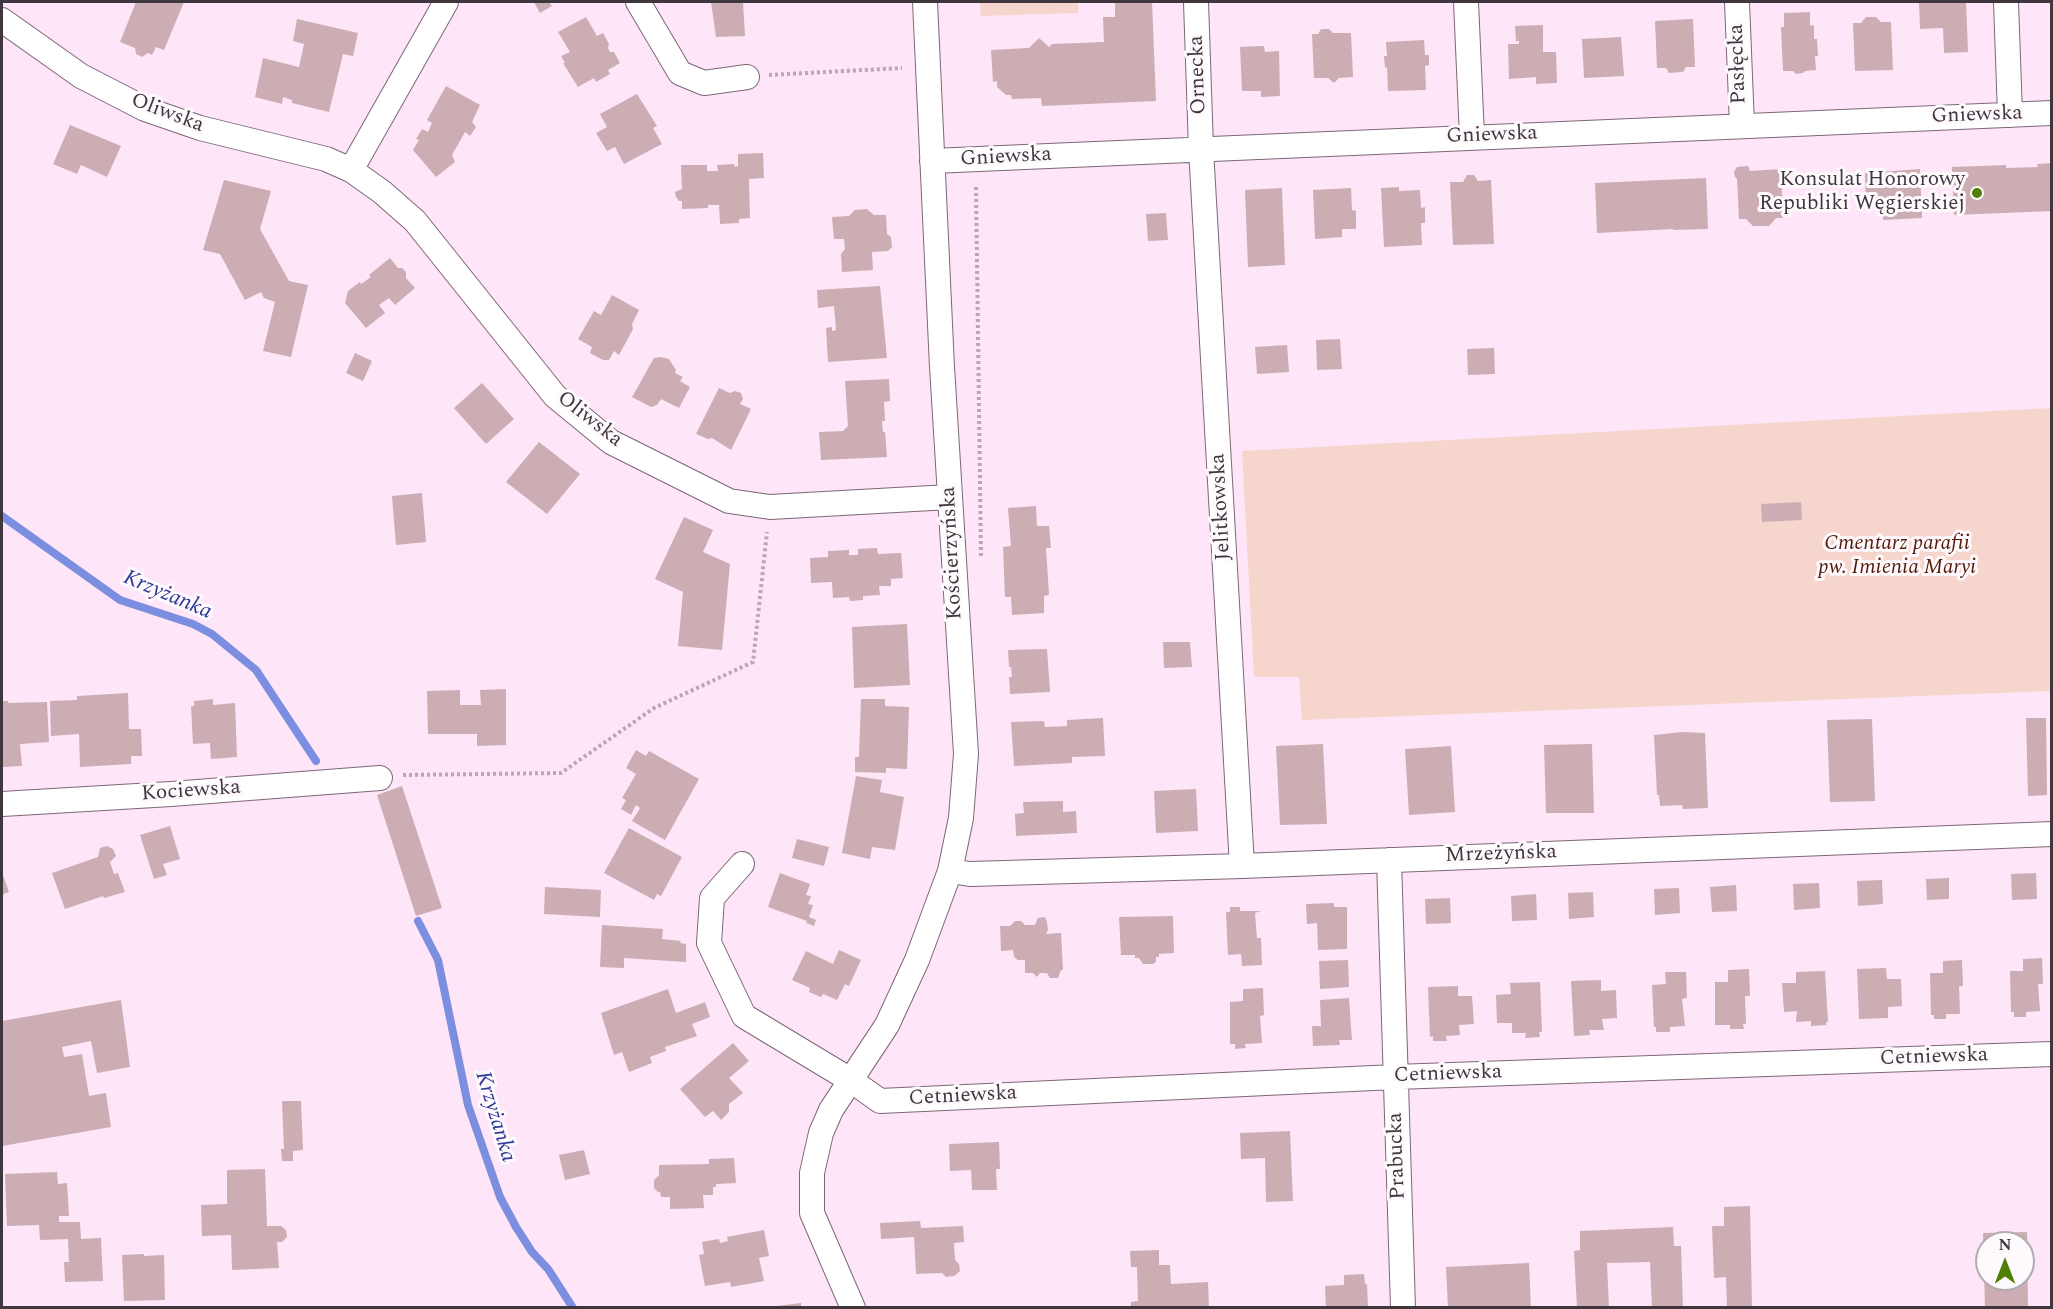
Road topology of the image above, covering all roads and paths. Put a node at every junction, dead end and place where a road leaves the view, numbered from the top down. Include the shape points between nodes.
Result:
1 (446, 2) edge
2 (638, 2) edge
3 (924, 2) edge
4 (1196, 2) edge
5 (1466, 2) edge
6 (1737, 2) edge
7 (2006, 2) edge
8 (2, 20) edge
9 (928, 67) junction
10 (747, 77) joint
11 (2052, 113) edge
12 (2010, 115) junction
13 (1742, 126) junction
14 (1472, 137) junction
15 (1202, 149) junction
16 (932, 161) junction
17 (351, 170) junction
18 (950, 497) junction
19 (770, 507) junction
20 (380, 778) joint
21 (2, 804) edge
22 (2052, 834) edge
23 (1389, 860) junction
24 (742, 864) dead end
25 (1242, 866) junction
26 (950, 871) junction
27 (2052, 1054) edge
28 (1395, 1077) junction
29 (852, 1081) junction
30 (853, 1308) edge
31 (1403, 1308) edge

1 - 17 street
2 - 10 street via 681,73 704,83
3 - 9 street, Kościerzyńska
4 - 15 street, Ornecka
5 - 14 street
6 - 13 street, Pasłęcka
7 - 12 street
8 - 17 street, Oliwska via 81,76 146,109 200,128 326,159
9 - 10 path
9 - 16 street, Kościerzyńska
11 - 12 street, Gniewska
12 - 13 street, Gniewska
13 - 14 street, Gniewska
14 - 15 street, Gniewska
15 - 16 street, Gniewska
15 - 25 street, Jelitkowska
16 - 18 street, Kościerzyńska
17 - 19 street, Oliwska via 415,221 555,396 610,442 729,501
18 - 19 street, Oliwska
18 - 26 street, Kościerzyńska via 966,754 961,818
19 - 20 path via 753,662 654,708 561,773
20 - 21 street, Kociewska
22 - 23 street, Mrzeżyńska
23 - 25 street, Mrzeżyńska
23 - 28 street, Prabucka
24 - 29 street via 712,898 709,943 744,1016
25 - 26 street, Mrzeżyńska via 970,874
26 - 29 street, Kościerzyńska via 917,960 887,1025
27 - 28 street, Cetniewska
28 - 29 street, Cetniewska via 880,1101
28 - 31 street, Prabucka
29 - 30 street, Kościerzyńska via 831,1110 821,1133 812,1173 812,1213

